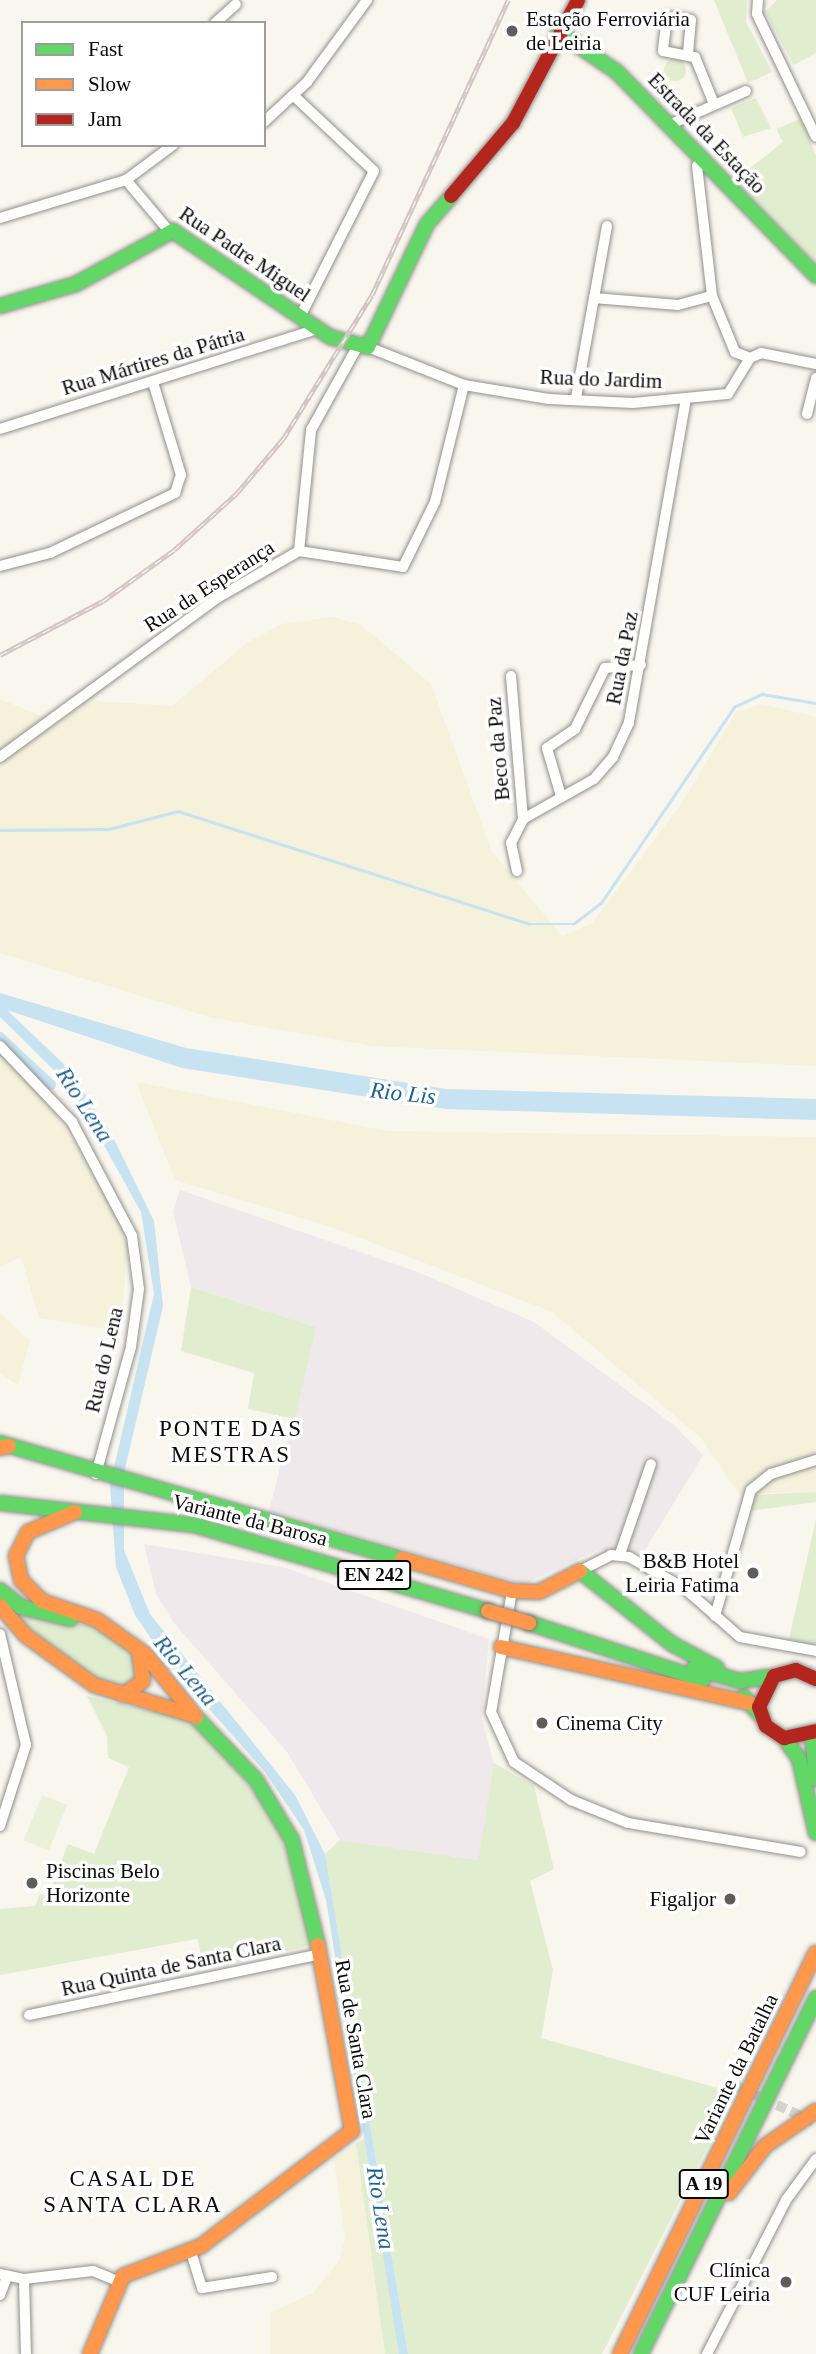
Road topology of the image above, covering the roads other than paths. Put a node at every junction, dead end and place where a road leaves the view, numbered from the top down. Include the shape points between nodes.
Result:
1 (367, 0) edge
2 (578, 0) edge
3 (758, 0) edge
4 (236, 4) dead end
5 (217, 21) edge
6 (558, 32) junction
7 (688, 54) dead end
8 (746, 91) dead end
9 (293, 96) junction
10 (714, 104) junction
11 (266, 120) edge
12 (669, 125) junction
13 (816, 137) edge
14 (170, 147) edge
15 (702, 158) junction
16 (126, 180) junction
17 (0, 218) edge
18 (607, 226) dead end
19 (169, 231) junction
20 (816, 276) edge
21 (712, 296) junction
22 (594, 298) junction
23 (0, 306) edge
24 (300, 317) junction
25 (317, 329) junction
26 (362, 348) junction
27 (750, 358) junction
28 (816, 364) edge
29 (816, 378) edge
30 (153, 382) junction
31 (464, 384) junction
32 (576, 398) junction
33 (686, 399) junction
34 (807, 414) dead end
35 (0, 429) edge
36 (299, 551) junction
37 (0, 566) edge
38 (641, 665) junction
39 (511, 676) dead end
40 (0, 757) edge
41 (561, 796) junction
42 (523, 819) junction
43 (517, 871) dead end
44 (0, 1046) edge
45 (3, 1446) edge
46 (816, 1460) edge
47 (651, 1464) dead end
48 (99, 1475) junction
49 (0, 1503) edge
50 (82, 1508) junction
51 (620, 1554) junction
52 (580, 1571) junction
53 (0, 1590) edge
54 (512, 1591) junction
55 (0, 1607) edge
56 (24, 1608) junction
57 (715, 1616) junction
58 (107, 1626) junction
59 (18, 1629) junction
60 (565, 1634) junction
61 (3, 1637) edge
62 (501, 1647) junction
63 (138, 1649) junction
64 (816, 1651) edge
65 (774, 1676) junction
66 (816, 1679) edge
67 (747, 1681) junction
68 (122, 1696) junction
69 (749, 1703) junction
70 (761, 1716) junction
71 (196, 1717) junction
72 (814, 1733) edge
73 (785, 1738) junction
74 (816, 1779) edge
75 (0, 1826) edge
76 (816, 1831) edge
77 (801, 1852) dead end
78 (816, 1953) edge
79 (320, 1954) junction
80 (816, 1998) edge
81 (29, 2015) dead end
82 (816, 2111) edge
83 (816, 2159) edge
84 (713, 2207) junction
85 (191, 2252) junction
86 (4, 2275) edge
87 (272, 2277) dead end
88 (24, 2279) junction
89 (118, 2281) junction
90 (0, 2295) edge
91 (26, 2354) edge
92 (90, 2354) edge
93 (620, 2354) edge
94 (641, 2354) edge
95 (707, 2354) edge

1 - 9 street
2 - 6 main road
3 - 13 street via 757,14
4 - 5 street
6 - 12 main road, Estrada da Estação via 593,51
6 - 26 main road via 513,123 427,224
7 - 10 street via 695,57
8 - 10 street
9 - 11 street
9 - 24 street via 373,170
10 - 12 street
12 - 15 main road, Estrada da Estação
14 - 16 street
15 - 20 main road, Estrada da Estação
15 - 21 street via 700,203
16 - 17 street
16 - 19 street, Rua Padre Miguel
18 - 22 street
19 - 23 main road via 83,281
19 - 24 main road, Rua Padre Miguel via 188,237
21 - 22 street via 678,305
21 - 27 street via 736,352
22 - 32 street
24 - 25 main road, Rua Padre Miguel
25 - 26 main road, Rua Padre Miguel
25 - 30 street, Rua Mártires da Pátria
26 - 31 street, Rua do Jardim
26 - 36 street via 311,430
27 - 28 street via 769,352
27 - 33 street, Rua do Jardim via 731,392
29 - 34 street
30 - 35 street, Rua Mártires da Pátria
30 - 37 street via 181,475 175,493 51,553
31 - 32 street, Rua do Jardim via 548,399
31 - 36 street, Rua da Esperança via 435,502 403,567
32 - 33 street, Rua do Jardim via 633,403
33 - 38 street, Rua da Paz
36 - 40 street, Rua da Esperança via 219,597
38 - 41 street, Rua da Paz via 613,757 594,779
38 - 41 street via 625,662 605,668 575,730 547,748
39 - 42 street, Beco da Paz
41 - 42 street, Rua da Paz
42 - 43 street via 511,843
44 - 48 street, Rua do Lena via 65,1112 114,1190 132,1236 139,1289 131,1347
45 - 48 main road, EN 242
46 - 57 street via 771,1474 751,1490
47 - 51 street
48 - 54 main road, EN 242
49 - 50 main road, Variante da Barosa / EN 242
50 - 58 main road via 28,1532 17,1567 42,1601
50 - 60 main road, Variante da Barosa / EN 242, bridge via 153,1517 300,1552
51 - 52 street
51 - 57 street via 670,1579
52 - 54 main road, EN 242 via 539,1592
52 - 67 main road via 672,1644
53 - 56 main road
54 - 62 street
55 - 56 main road
55 - 59 main road
56 - 58 main road
57 - 64 street via 750,1640
58 - 63 main road, Rua de Santa Clara
59 - 61 street
59 - 68 main road via 79,1676
60 - 67 main road, Variante da Barosa / EN 242
60 - 69 main road, Variante da Barosa / EN 242 via 730,1688
61 - 75 street via 26,1745
62 - 69 main road
62 - 77 street via 493,1722 508,1755 531,1775 587,1808 628,1823
63 - 68 main road via 143,1681
63 - 71 main road, Rua de Santa Clara
65 - 66 main road, EN 242 via 796,1670
65 - 67 main road, Variante da Barosa / EN 242
65 - 70 main road via 759,1698
68 - 71 main road
69 - 70 main road, Variante da Barosa / EN 242
70 - 73 main road, EN 242
71 - 79 main road, Rua de Santa Clara via 282,1815 302,1866
72 - 73 main road
72 - 74 main road
73 - 76 main road via 799,1759
78 - 93 main road, Variante da Batalha / A 19
79 - 81 street, Rua Quinta de Santa Clara
79 - 85 main road, Rua de Santa Clara via 352,2130 337,2148
80 - 84 main road, Variante da Batalha / A 19
82 - 84 main road via 765,2146
83 - 95 street via 786,2200
84 - 94 main road, Variante da Batalha / A 19
85 - 87 street via 202,2288
85 - 89 main road, Rua de Santa Clara
86 - 88 street
86 - 90 street
88 - 89 street via 80,2270
88 - 91 street
89 - 92 main road

